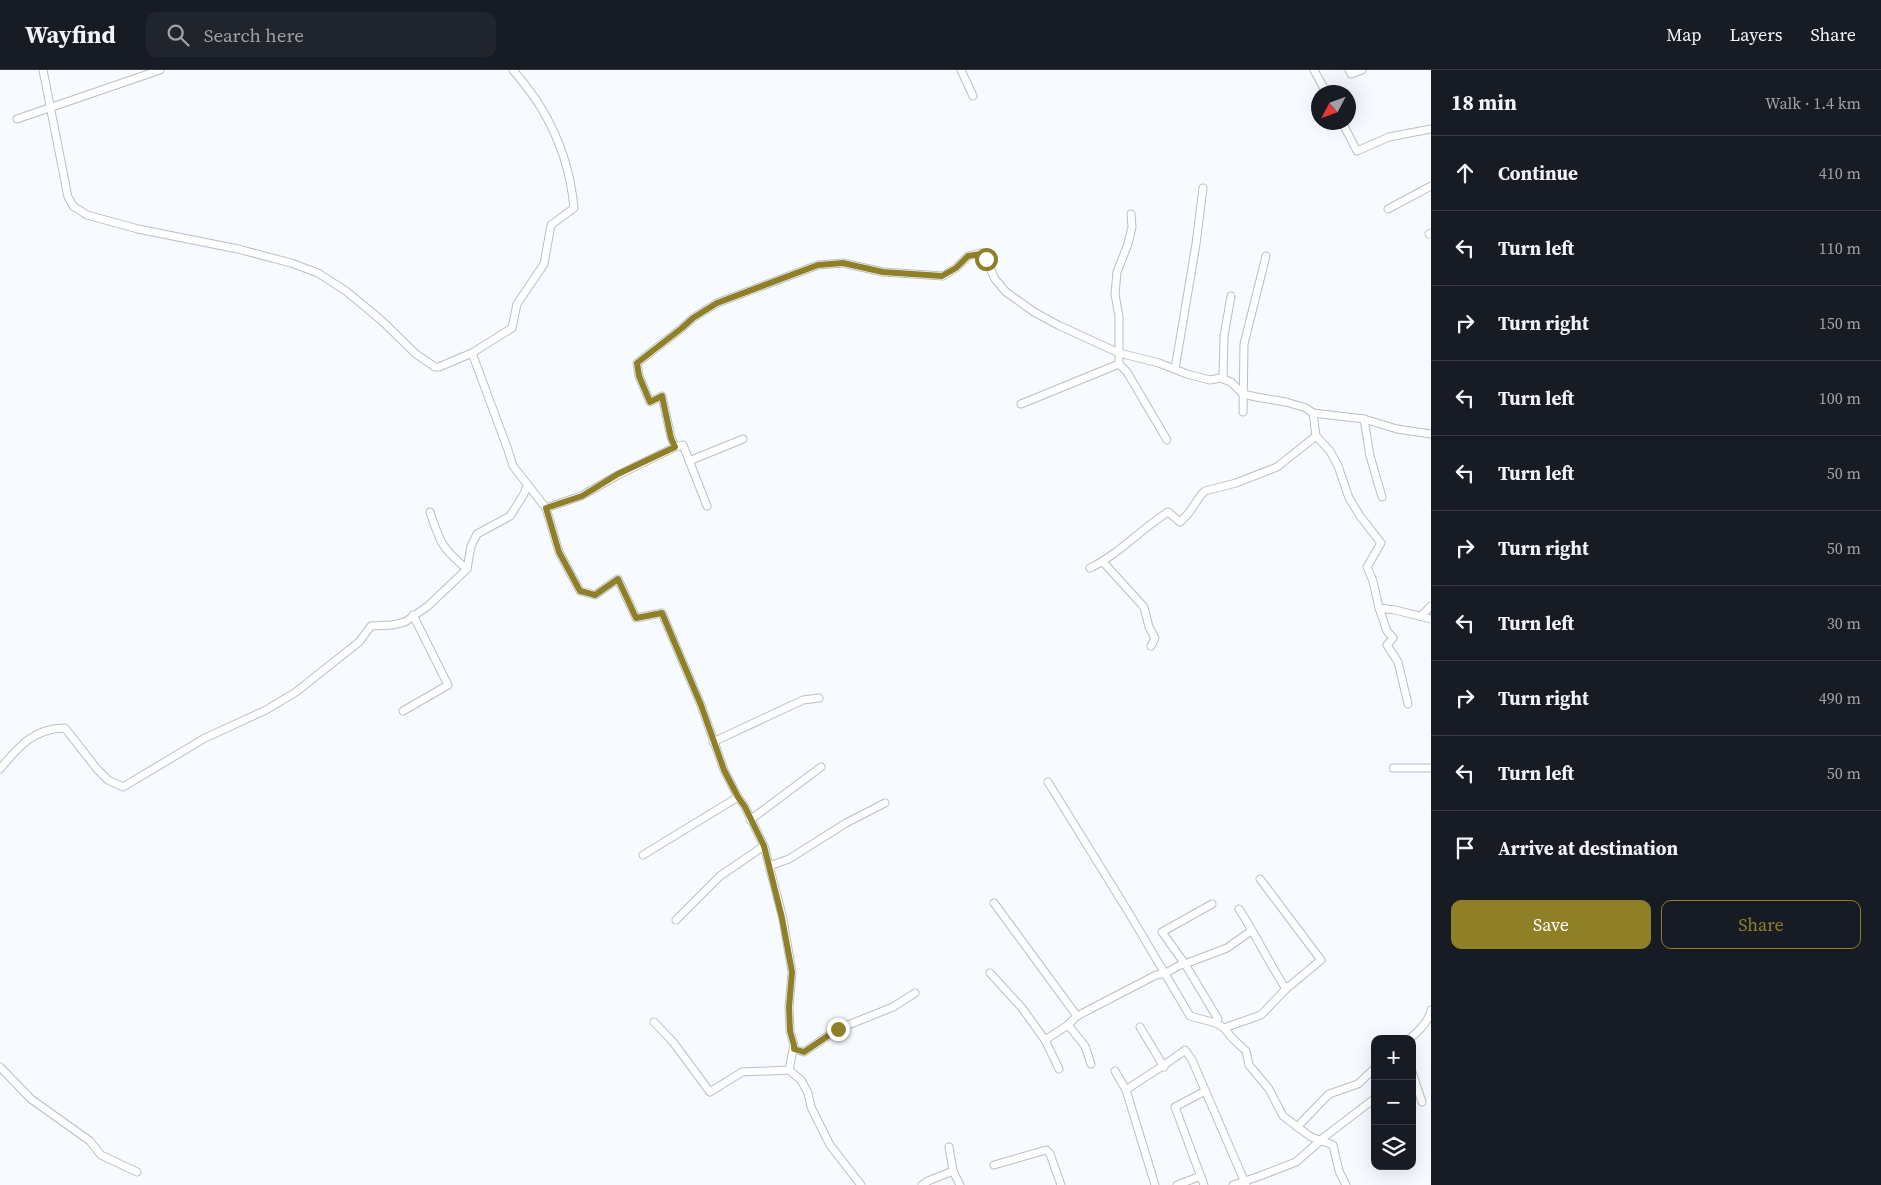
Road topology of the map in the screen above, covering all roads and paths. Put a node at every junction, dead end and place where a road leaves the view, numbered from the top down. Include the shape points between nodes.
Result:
1 (43, 70) edge
2 (160, 70) edge
3 (513, 70) edge
4 (961, 70) edge
5 (1314, 70) edge
6 (1349, 70) edge
7 (1362, 70) edge
8 (1322, 85) edge
9 (973, 96) dead end
10 (50, 108) junction
11 (17, 119) dead end
12 (1431, 129) edge
13 (1346, 130) edge
14 (1431, 186) edge
15 (1203, 188) dead end
16 (1388, 210) dead end
17 (1131, 214) dead end
18 (1266, 256) dead end
19 (1231, 296) dead end
20 (1119, 352) junction
21 (472, 353) junction
22 (1119, 364) junction
23 (1175, 369) junction
24 (1223, 379) junction
25 (1243, 394) junction
26 (1021, 404) dead end
27 (1243, 412) dead end
28 (1313, 414) junction
29 (1364, 419) junction
30 (1431, 434) edge
31 (1316, 436) junction
32 (743, 439) dead end
33 (1167, 440) dead end
34 (675, 447) junction
35 (689, 461) junction
36 (527, 486) junction
37 (1382, 497) dead end
38 (707, 506) dead end
39 (546, 508) junction
40 (430, 512) dead end
41 (1103, 562) junction
42 (1090, 568) dead end
43 (467, 569) junction
44 (1431, 606) edge
45 (1379, 608) junction
46 (413, 615) junction
47 (1421, 616) junction
48 (1431, 618) edge
49 (1152, 646) dead end
50 (819, 698) dead end
51 (1408, 704) dead end
52 (403, 711) dead end
53 (713, 742) junction
54 (821, 767) dead end
55 (1392, 768) dead end
56 (1431, 768) edge
57 (0, 769) edge
58 (1048, 782) dead end
59 (738, 797) junction
60 (885, 802) dead end
61 (750, 820) junction
62 (764, 846) junction
63 (643, 855) dead end
64 (769, 866) junction
65 (1260, 879) dead end
66 (994, 903) dead end
67 (1212, 904) dead end
68 (1239, 909) dead end
69 (676, 920) dead end
70 (1251, 931) junction
71 (1185, 964) junction
72 (990, 972) dead end
73 (1164, 973) junction
74 (1286, 989) junction
75 (915, 993) dead end
76 (1431, 1010) edge
77 (1077, 1016) junction
78 (654, 1022) dead end
79 (1216, 1023) junction
80 (1068, 1025) junction
81 (1140, 1027) dead end
82 (1224, 1028) junction
83 (1414, 1035) edge
84 (1045, 1040) junction
85 (794, 1049) junction
86 (1091, 1064) dead end
87 (0, 1067) edge
88 (1164, 1067) junction
89 (1059, 1069) dead end
90 (789, 1070) junction
91 (1115, 1070) dead end
92 (1371, 1072) edge
93 (1415, 1080) edge
94 (1126, 1090) junction
95 (1205, 1091) junction
96 (1371, 1101) edge
97 (1422, 1102) dead end
98 (1297, 1127) junction
99 (1319, 1141) junction
100 (949, 1148) dead end
101 (994, 1165) dead end
102 (953, 1171) junction
103 (137, 1172) dead end
104 (1201, 1176) junction
105 (1245, 1183) edge
106 (862, 1185) edge
107 (922, 1185) edge
108 (960, 1185) edge
109 (1061, 1185) edge
110 (1155, 1185) edge
111 (1177, 1185) edge
112 (1204, 1185) edge
113 (1233, 1185) edge
114 (1346, 1185) edge

1 - 10 street
2 - 10 street
3 - 21 street via 543,112 563,156 574,208 551,224 544,264 517,304 512,328
4 - 9 street
5 - 8 street
6 - 7 street via 1351,74
10 - 11 street
10 - 21 street via 68,197 73,206 87,215 238,249 318,273 346,291 435,367
12 - 13 street via 1389,138 1357,151
14 - 16 street
15 - 23 street
17 - 20 street via 1132,227 1117,272 1115,294
18 - 25 street via 1244,344
19 - 24 street via 1224,336
20 - 22 street
20 - 23 street
20 - 34 street via 1034,312 1006,292 980,254 968,256 942,276 883,272 843,263 818,265 717,303 637,363 650,402 662,396
21 - 36 street via 513,466
22 - 26 street
22 - 33 street
23 - 24 street via 1210,380
24 - 25 street
25 - 27 street
25 - 28 street via 1286,402 1306,408
28 - 29 street
28 - 31 street
29 - 30 street via 1397,429
29 - 37 street
31 - 41 street via 1277,467 1205,491 1180,522 1168,512
31 - 45 street via 1330,451 1349,498 1381,543 1367,567
32 - 35 street
34 - 35 street via 683,446
34 - 39 street via 618,474 582,496
35 - 38 street
36 - 39 street
36 - 43 street via 510,516 477,534
39 - 53 street via 559,552 580,591 595,595 618,579 636,618 662,613
40 - 43 street via 443,546
41 - 42 street
41 - 49 street via 1144,607 1155,638
43 - 46 street via 428,606
44 - 47 street
45 - 47 street
45 - 51 street via 1393,638 1387,645 1398,662
46 - 52 street via 448,685
46 - 57 street via 392,626 371,626 359,642 296,692 266,710 205,738 123,788 97,769 65,728 50,728 30,738
47 - 48 street
50 - 53 street via 803,700
53 - 59 street
54 - 61 street
55 - 56 street
58 - 73 street
59 - 61 street
59 - 63 street
60 - 64 street via 789,859
61 - 62 street
62 - 64 street
62 - 69 street via 720,876
64 - 85 street via 792,972 789,1007
65 - 74 street via 1321,960
66 - 77 street
67 - 71 street via 1162,932
68 - 70 street
70 - 71 street via 1227,948
70 - 74 street
71 - 73 street
71 - 79 street via 1218,1019
72 - 84 street
73 - 77 street
73 - 79 street via 1190,1016
74 - 82 street via 1261,1015
75 - 85 street via 894,1007 838,1029 804,1052
76 - 83 street via 1430,1016
77 - 80 street
78 - 90 street via 710,1092 742,1072
79 - 82 street
80 - 84 street
80 - 86 street via 1085,1046
81 - 88 street
82 - 98 street via 1246,1051 1249,1065 1270,1089 1283,1116
84 - 89 street
85 - 90 street
87 - 103 street via 31,1099 90,1142 101,1155
88 - 94 street
88 - 95 street via 1185,1050
90 - 106 street via 801,1080 808,1092 811,1107 830,1144
91 - 94 street
92 - 98 street via 1358,1084 1329,1094
93 - 97 street
94 - 110 street
95 - 104 street via 1175,1107
95 - 105 street
96 - 99 street
98 - 99 street
99 - 105 street via 1296,1162
99 - 114 street via 1333,1146
100 - 102 street
101 - 109 street via 1046,1150
102 - 107 street
102 - 108 street
104 - 111 street
104 - 112 street
105 - 113 street

